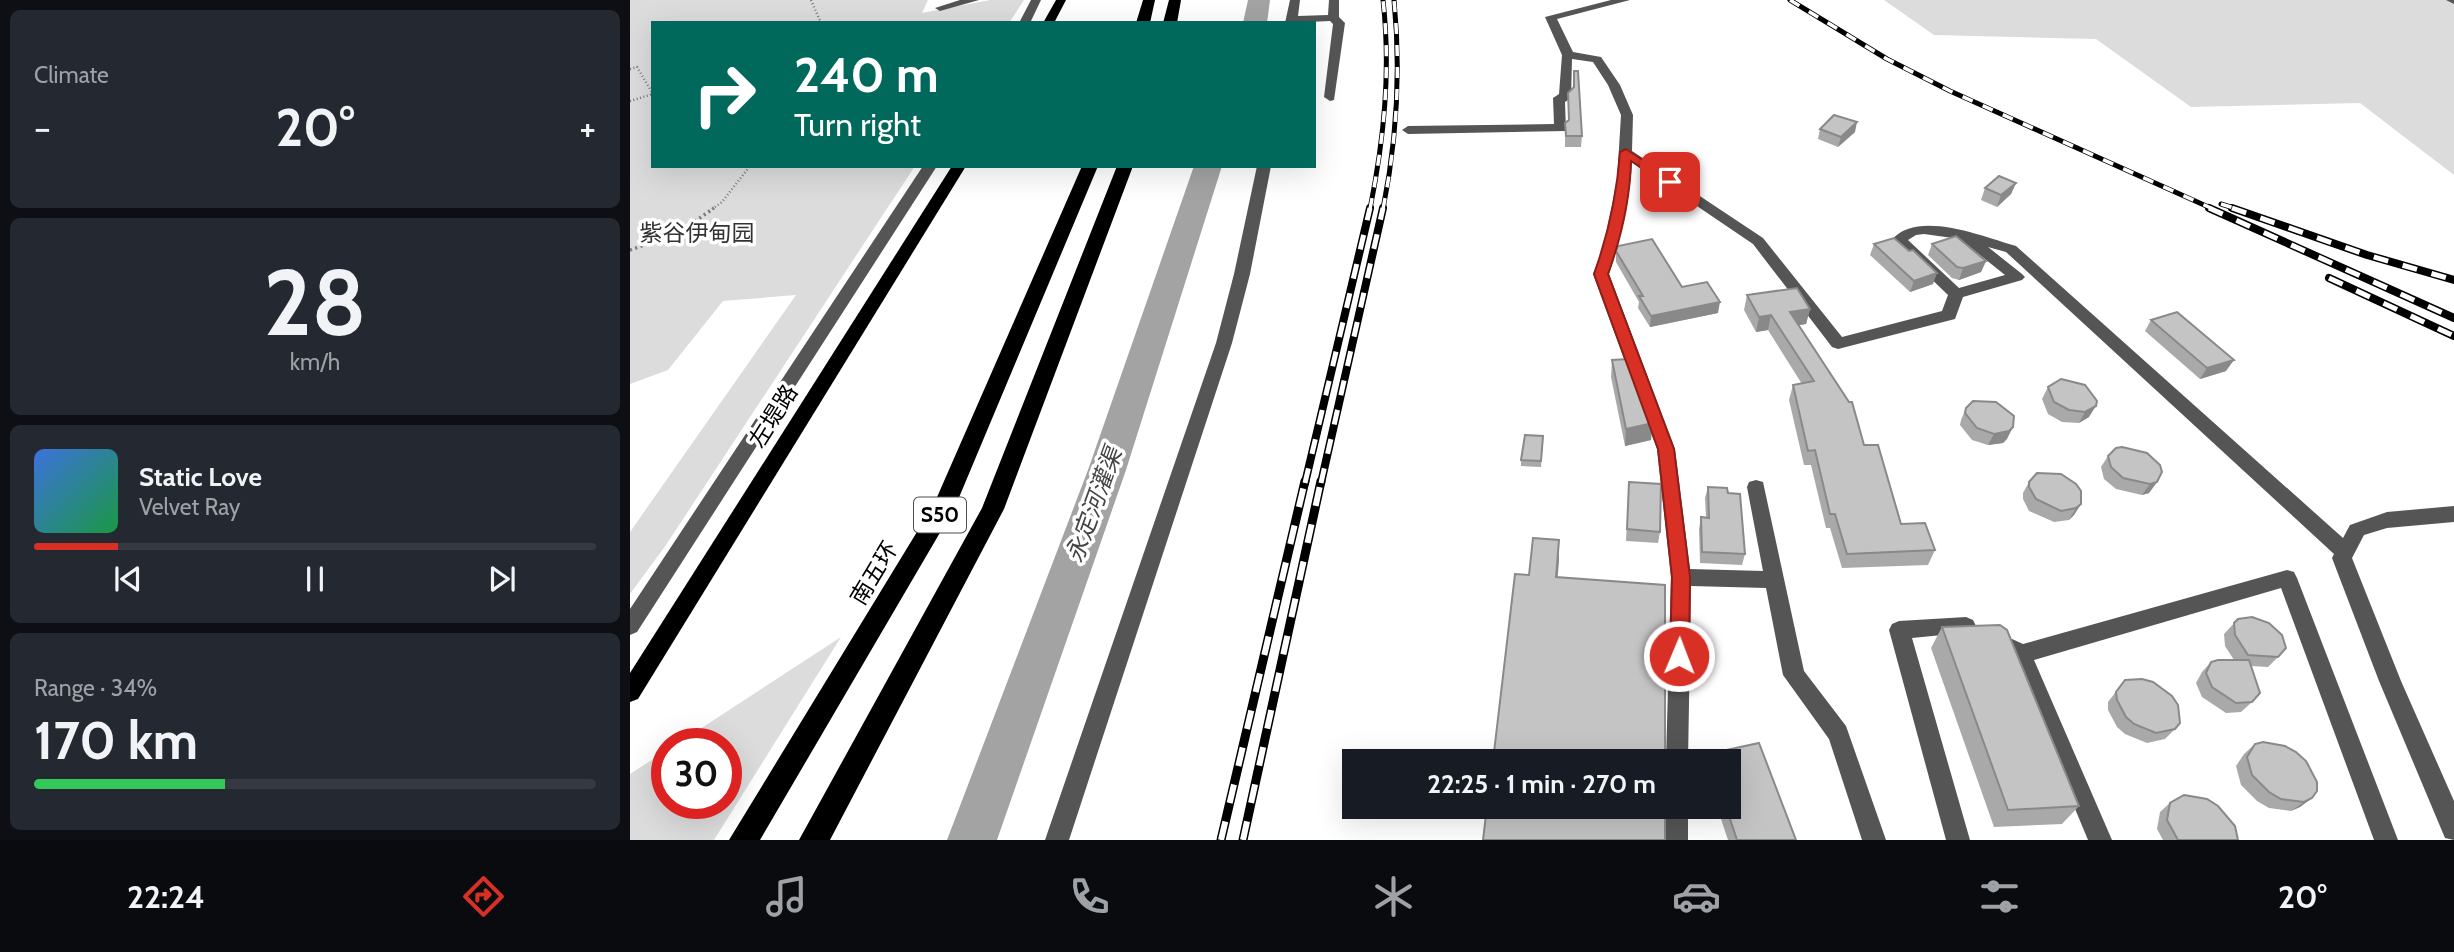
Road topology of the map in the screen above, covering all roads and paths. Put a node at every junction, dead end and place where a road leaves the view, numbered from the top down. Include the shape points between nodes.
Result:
1 (811, 0) edge
2 (974, 0) edge
3 (1036, 0) edge
4 (1061, 0) edge
5 (1149, 0) edge
6 (1175, 0) edge
7 (1295, 0) edge
8 (1334, 0) edge
9 (1625, 0) edge
10 (962, 1) edge
11 (940, 8) dead end
12 (1333, 18) junction
13 (820, 21) edge
14 (1025, 21) edge
15 (1049, 21) edge
16 (1144, 21) edge
17 (1170, 21) edge
18 (1291, 21) edge
19 (1568, 55) junction
20 (630, 69) edge
21 (651, 91) edge
22 (651, 95) edge
23 (1330, 97) dead end
24 (630, 101) edge
25 (1408, 130) dead end
26 (1626, 152) junction
27 (748, 168) edge
28 (929, 168) edge
29 (958, 168) edge
30 (1089, 168) edge
31 (1124, 168) edge
32 (1264, 168) edge
33 (1966, 237) junction
34 (630, 250) edge
35 (1956, 294) junction
36 (1756, 486) dead end
37 (2454, 514) edge
38 (2345, 552) junction
39 (1681, 577) junction
40 (1774, 580) junction
41 (630, 626) edge
42 (2021, 654) junction
43 (630, 692) edge
44 (1677, 749) edge
45 (1676, 819) edge
46 (2454, 829) edge
47 (744, 840) edge
48 (814, 840) edge
49 (1057, 840) edge
50 (1676, 840) edge
51 (1874, 840) edge
52 (1958, 840) edge
53 (2100, 840) edge
54 (2386, 840) edge

1 - 13 path
2 - 10 street
3 - 14 street
4 - 15 main road
5 - 16 highway
6 - 17 highway
7 - 18 street
8 - 12 street
9 - 19 street via 1551,17
10 - 11 street
12 - 18 street
12 - 23 street via 1339,23
19 - 25 street via 1565,98 1559,98 1561,128
19 - 26 street via 1597,59 1614,85 1627,115
20 - 21 path via 637,67
22 - 24 path
26 - 35 street via 1758,241 1838,343 1949,315
26 - 39 street via 1624,181 1601,274 1666,449
27 - 34 path via 722,202 677,234
28 - 41 street
29 - 43 main road, 左堤路
30 - 47 highway, 南五环 / S50 via 944,507
31 - 48 highway, S50 via 993,509
32 - 49 street via 1224,343
33 - 35 street via 2017,277
33 - 35 street via 1913,232 1899,240
33 - 38 street via 2011,249
36 - 40 street
37 - 38 street via 2387,520 2357,530
38 - 46 street via 2342,558 2390,681
39 - 40 street
39 - 44 street
40 - 51 street via 1794,676 1838,734
42 - 52 street via 1980,626 1899,630
42 - 53 street
42 - 54 street via 2287,578
45 - 50 street

